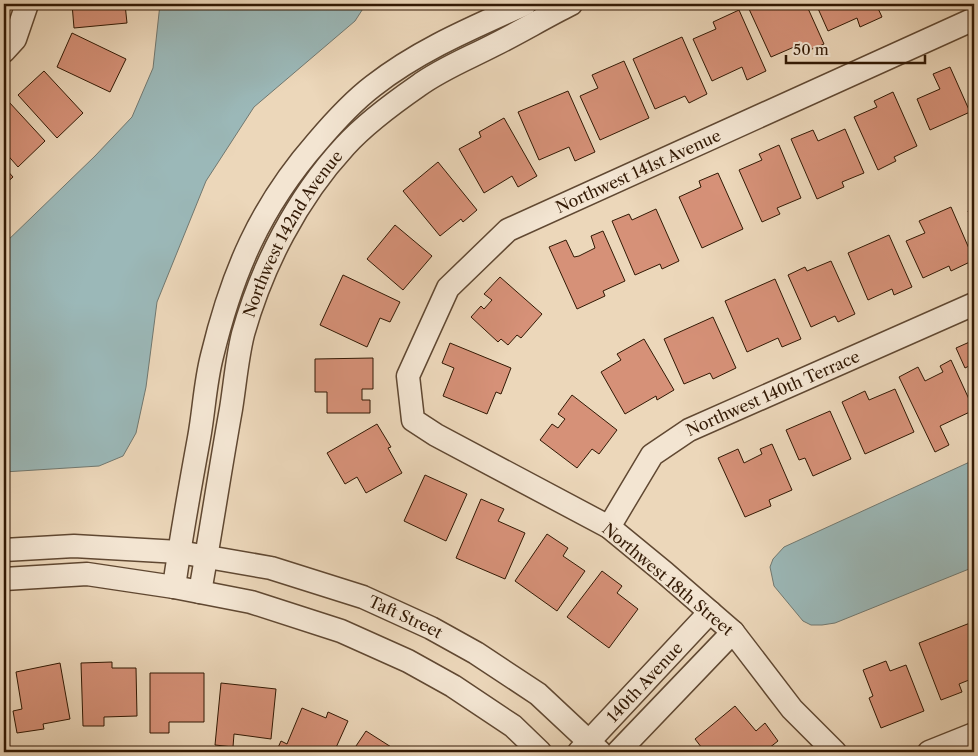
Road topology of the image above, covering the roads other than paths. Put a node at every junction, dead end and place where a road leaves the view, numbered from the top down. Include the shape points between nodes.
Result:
1 (27, 4) edge
2 (525, 4) edge
3 (571, 4) edge
4 (974, 19) edge
5 (4, 51) edge
6 (974, 304) edge
7 (413, 420) joint
8 (609, 527) junction
9 (4, 550) edge
10 (179, 552) junction
11 (206, 557) junction
12 (4, 579) edge
13 (174, 587) junction
14 (200, 592) junction
15 (710, 612) junction
16 (733, 632) junction
17 (974, 734) edge
18 (589, 749) edge
19 (540, 752) edge
20 (618, 752) edge
21 (835, 752) edge
22 (928, 752) edge

1 - 5 street via 15,39
2 - 10 street, Northwest 142nd Avenue via 439,43 372,87 330,127 278,191 238,268 223,314 211,358
3 - 11 street, Northwest 142nd Avenue via 419,84 345,146 316,182 277,246 243,336
4 - 7 street, Northwest 141st Avenue via 508,230 448,288 408,376
6 - 8 street, Northwest 140th Terrace via 689,430 652,455
7 - 8 street, Northwest 18th Street
8 - 15 street, Northwest 18th Street
9 - 10 street via 74,546
10 - 11 street, Taft Street
10 - 13 street, Northwest 142nd Avenue
11 - 14 street, Northwest 142nd Avenue
11 - 18 street, Taft Street via 271,568 362,597 431,628 538,694
12 - 13 street via 87,574
13 - 14 street
14 - 19 street via 251,602 341,631 408,660 514,726
15 - 16 street, Northwest 18th Street
15 - 18 street, 140th Avenue
16 - 20 street, 140th Avenue
16 - 21 street, Northwest 18th Street via 792,709
17 - 22 street

